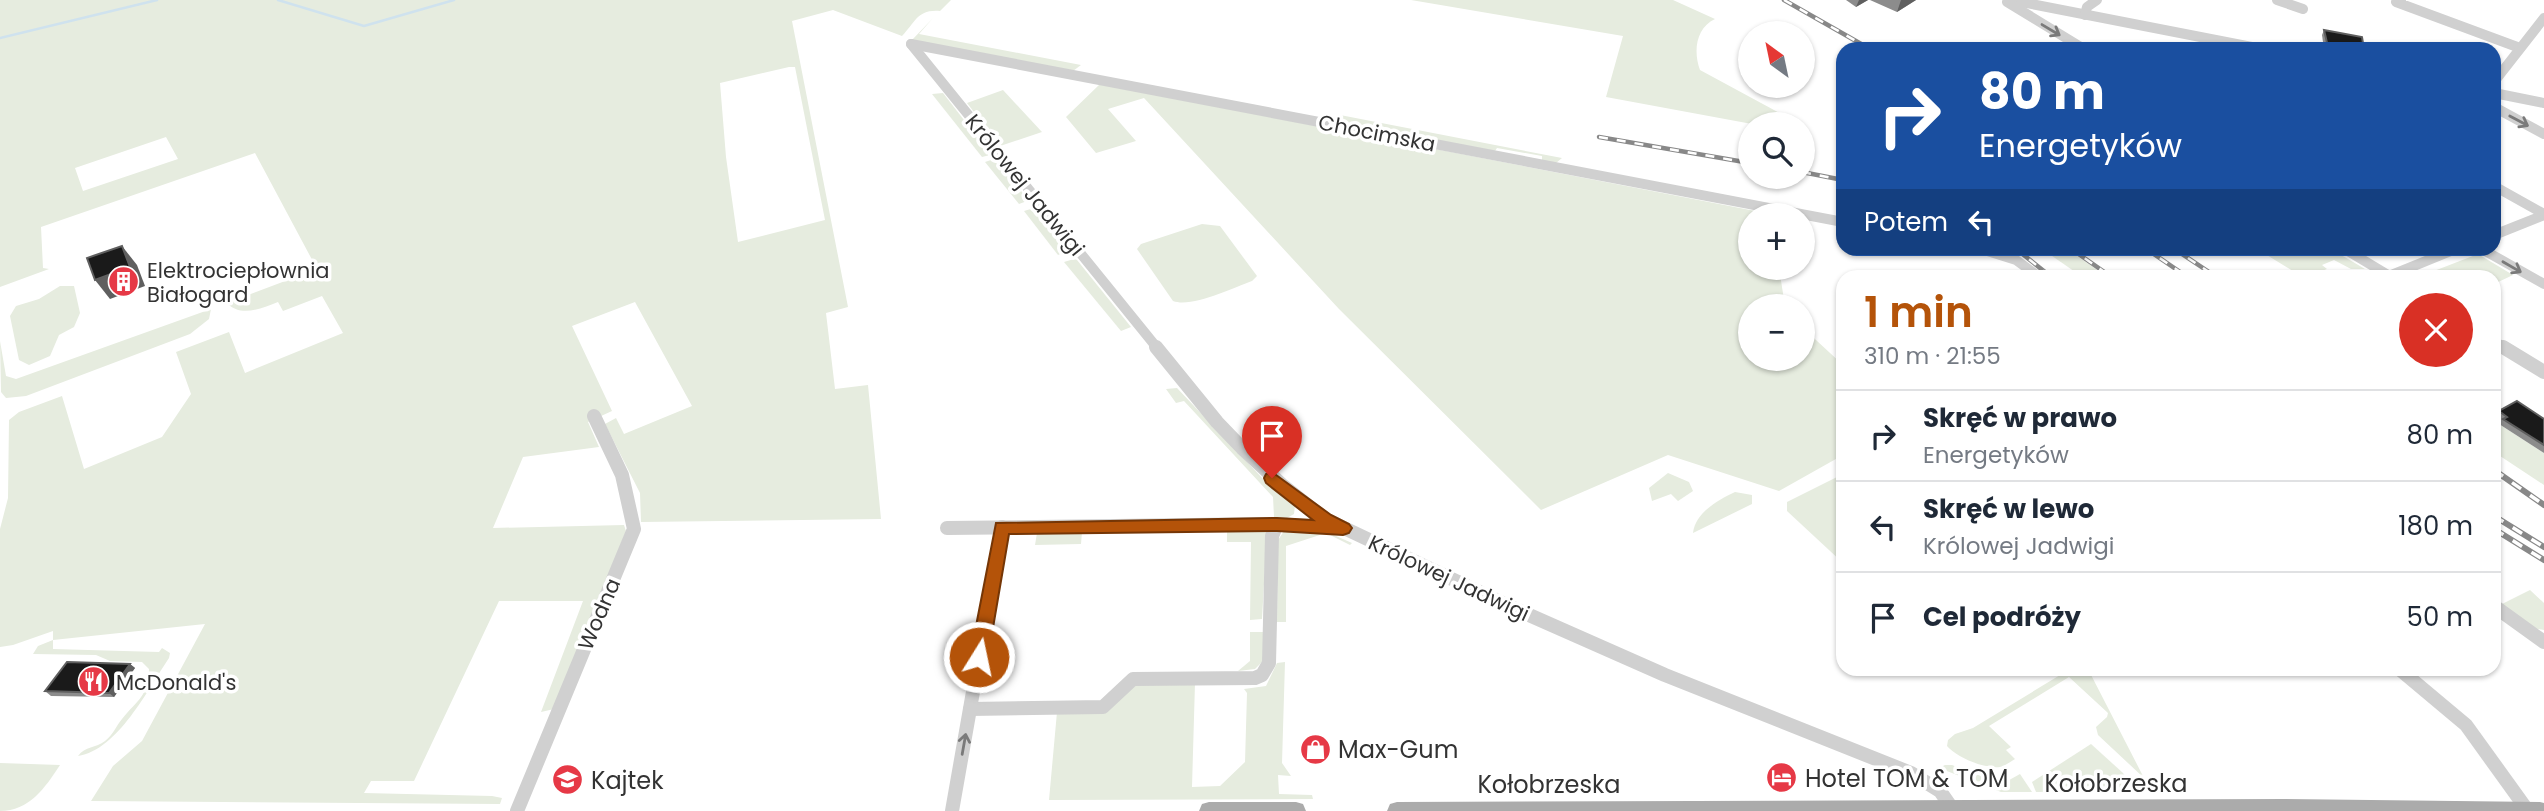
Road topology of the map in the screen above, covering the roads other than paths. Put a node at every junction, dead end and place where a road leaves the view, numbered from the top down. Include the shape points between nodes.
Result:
1 (2004, 0) edge
2 (2011, 0) edge
3 (2096, 0) edge
4 (2277, 0) edge
5 (2400, 0) edge
6 (2409, 0) edge
7 (2303, 9) dead end
8 (2085, 15) junction
9 (2544, 18) edge
10 (2451, 23) junction
11 (2073, 42) edge
12 (2226, 42) edge
13 (911, 44) joint
14 (2520, 48) junction
15 (958, 53) junction
16 (929, 65) junction
17 (2501, 73) edge
18 (2501, 94) edge
19 (2544, 103) edge
20 (2501, 111) edge
21 (2544, 134) edge
22 (2501, 190) edge
23 (2544, 215) edge
24 (1836, 221) edge
25 (2501, 232) edge
26 (2003, 256) edge
27 (2356, 256) edge
28 (2439, 256) edge
29 (2494, 256) edge
30 (2030, 270) edge
31 (2380, 270) edge
32 (2405, 270) edge
33 (2544, 284) edge
34 (2501, 345) edge
35 (2544, 372) edge
36 (594, 416) dead end
37 (1308, 508) junction
38 (1284, 525) junction
39 (1002, 527) junction
40 (947, 528) dead end
41 (1343, 528) junction
42 (2501, 611) edge
43 (2544, 642) edge
44 (2408, 676) edge
45 (970, 709) junction
46 (1954, 810) edge
47 (517, 811) edge
48 (952, 811) edge
49 (1209, 811) edge
50 (1268, 811) edge
51 (1296, 811) edge
52 (1397, 811) edge
53 (2532, 811) edge

1 -> 11 street
2 - 8 street
3 - 8 street
4 - 7 street
5 - 10 street via 2396,2 2399,5
6 - 10 street
8 - 12 street
9 - 14 street
10 - 14 street
13 - 15 street, Chocimska
13 - 16 street, Królowej Jadwigi
14 - 17 street
15 - 16 street
15 - 24 street, Chocimska
16 - 37 street, Królowej Jadwigi via 1217,422
18 - 19 street
20 -> 21 street
22 - 23 street
23 - 25 street
26 - 30 street
27 - 31 street
28 - 32 street
29 -> 33 street
34 - 35 street
36 - 47 street, Wodna via 622,475 634,529
37 - 38 street
37 - 41 street, Królowej Jadwigi
38 - 39 street
38 - 41 street
38 - 45 street via 1272,536 1269,663 1262,676 1133,679 1102,707
39 - 40 street
39 - 45 street
41 - 46 street, Królowej Jadwigi via 1665,674 1911,773 1937,788
42 - 43 street
44 - 53 street via 2466,725
48 -> 45 street
46 - 52 main road, Kołobrzeska
46 - 53 main road, Kołobrzeska
49 - 50 main road
50 - 51 main road

